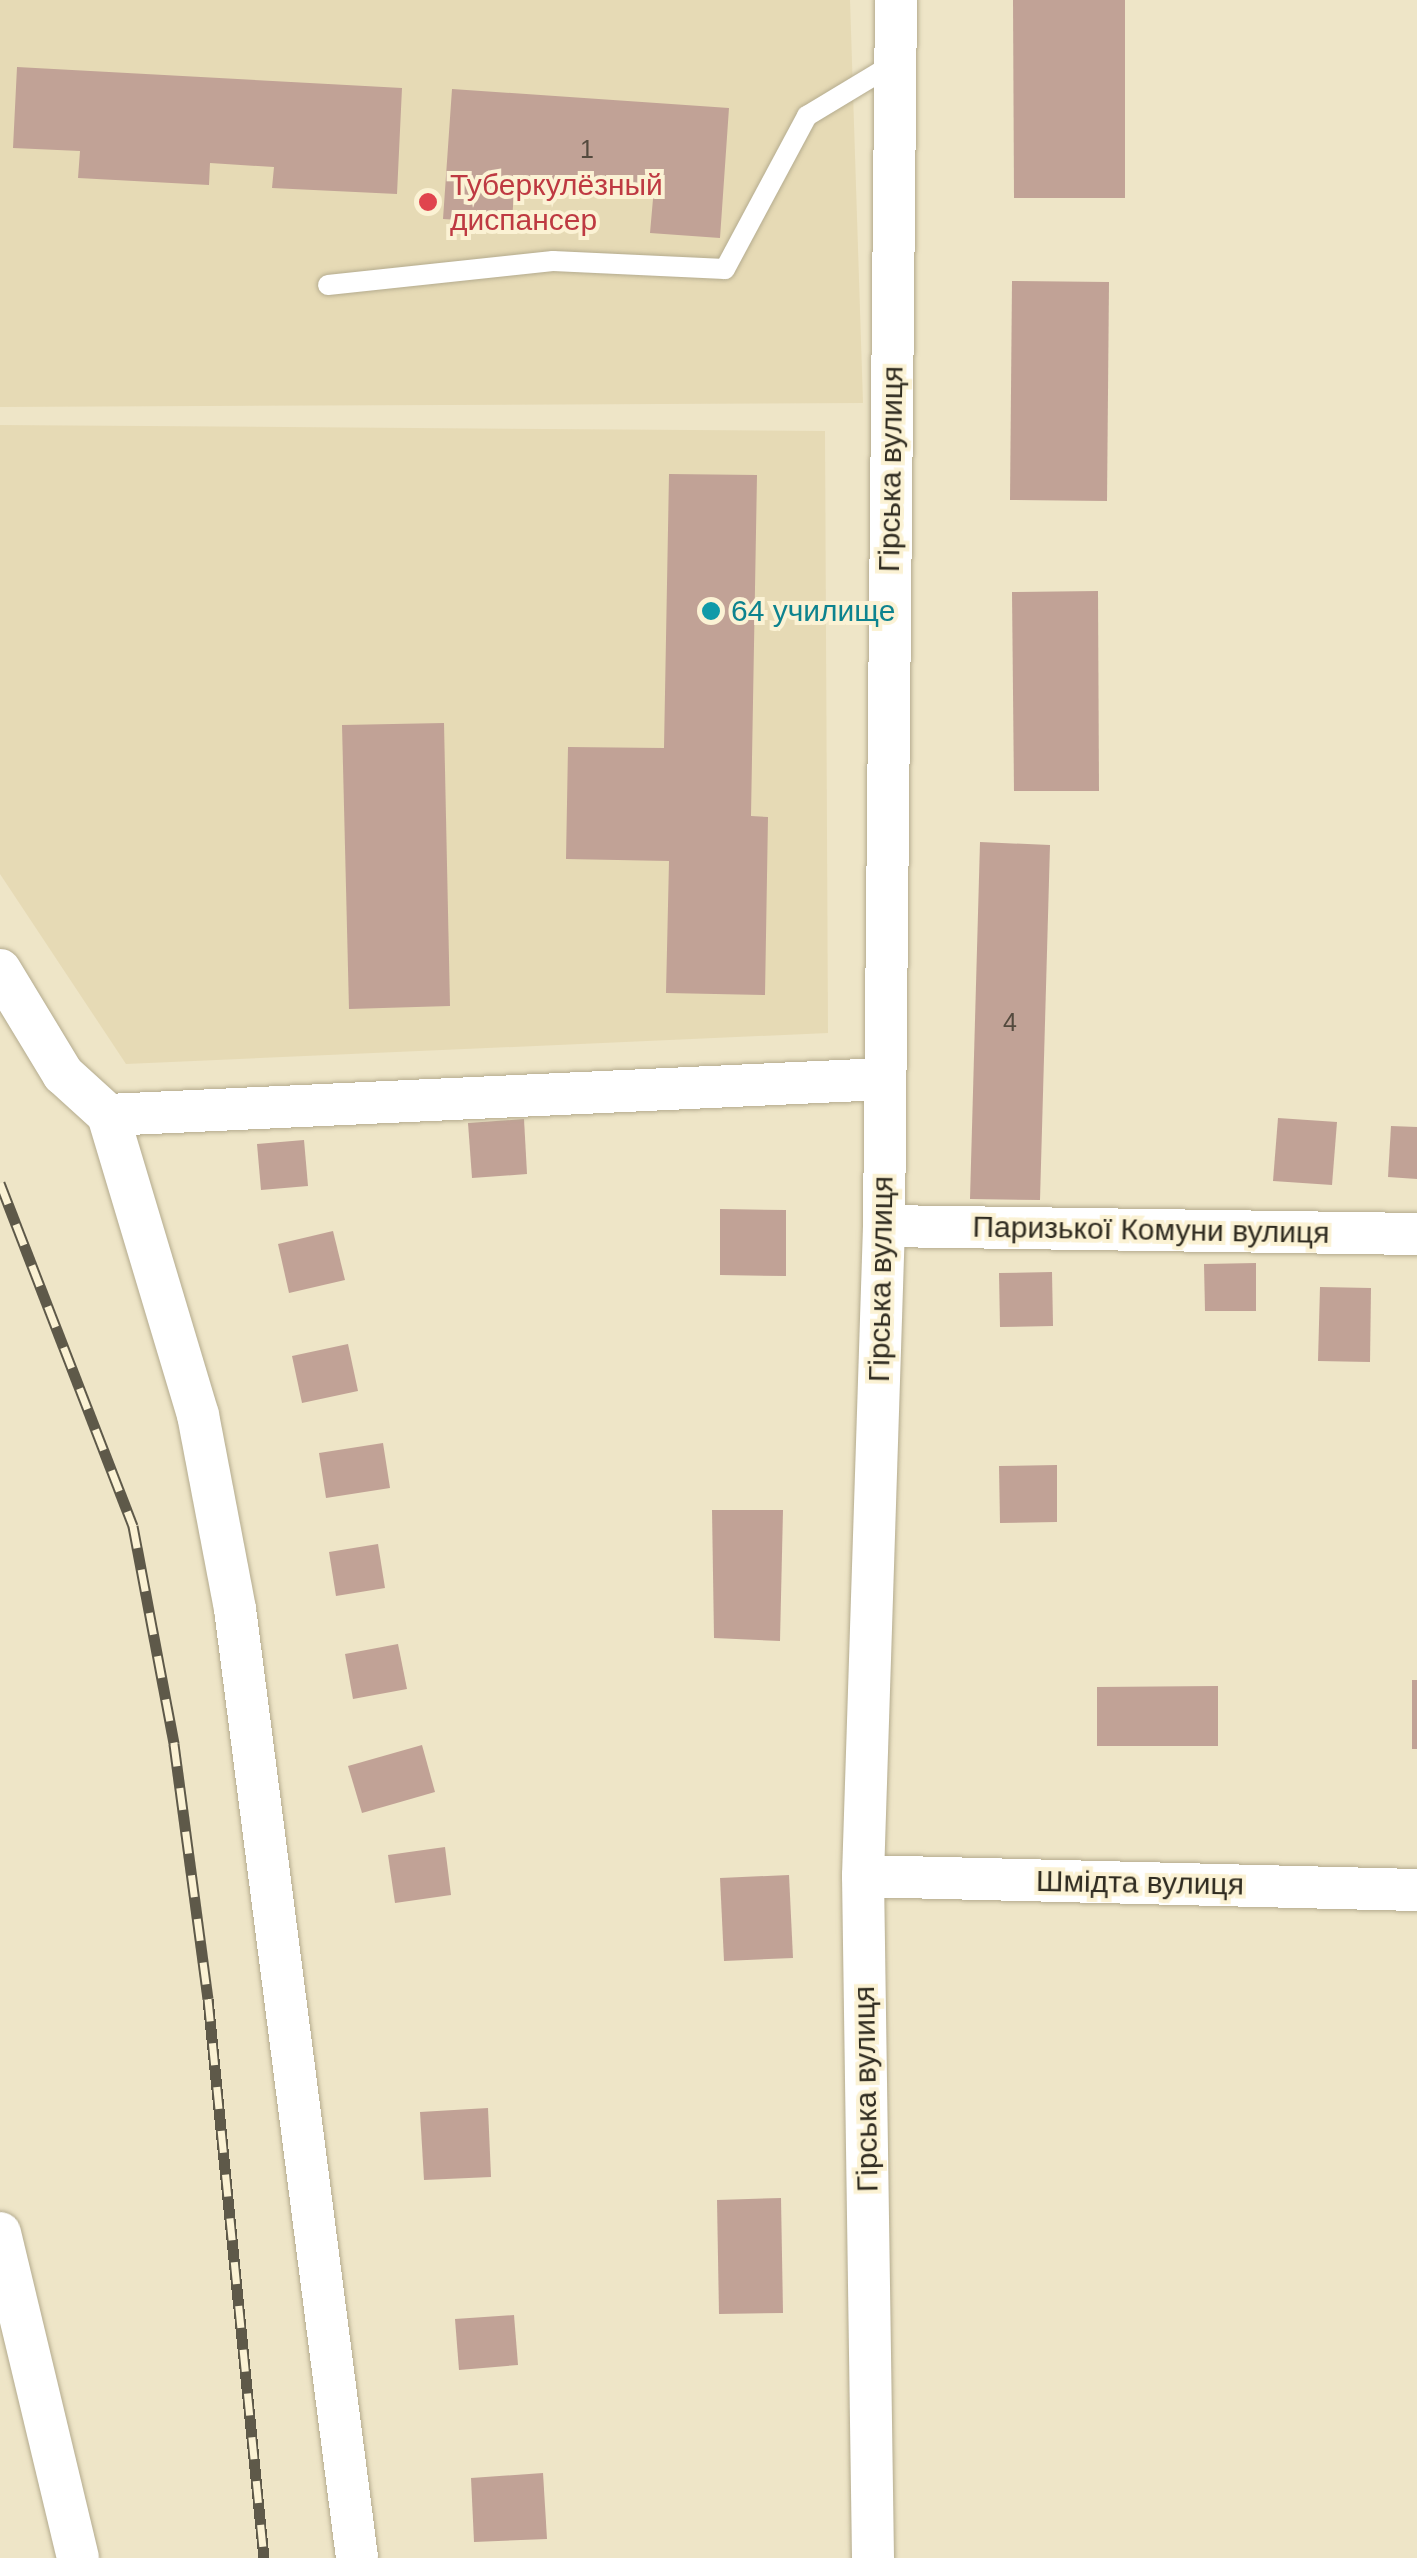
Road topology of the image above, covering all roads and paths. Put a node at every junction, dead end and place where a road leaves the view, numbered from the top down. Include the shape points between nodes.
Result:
1 (896, 0) edge
2 (896, 62) junction
3 (328, 285) dead end
4 (0, 970) edge
5 (883, 1080) junction
6 (108, 1115) junction
7 (884, 1226) junction
8 (1417, 1234) edge
9 (863, 1876) junction
10 (1417, 1890) edge
11 (0, 2233) edge
12 (78, 2558) edge
13 (356, 2558) edge
14 (873, 2558) edge

1 - 2 street, Гірська вулиця
2 - 3 lane via 807,116 725,270 552,261
2 - 5 street, Гірська вулиця
4 - 6 street via 63,1074
5 - 6 street
5 - 7 street, Гірська вулиця
6 - 13 street via 198,1415 236,1609
7 - 8 street, Паризької Комуни вулиця
7 - 9 street, Гірська вулиця
9 - 10 street, Шмідта вулиця
9 - 14 street, Гірська вулиця
11 - 12 street

